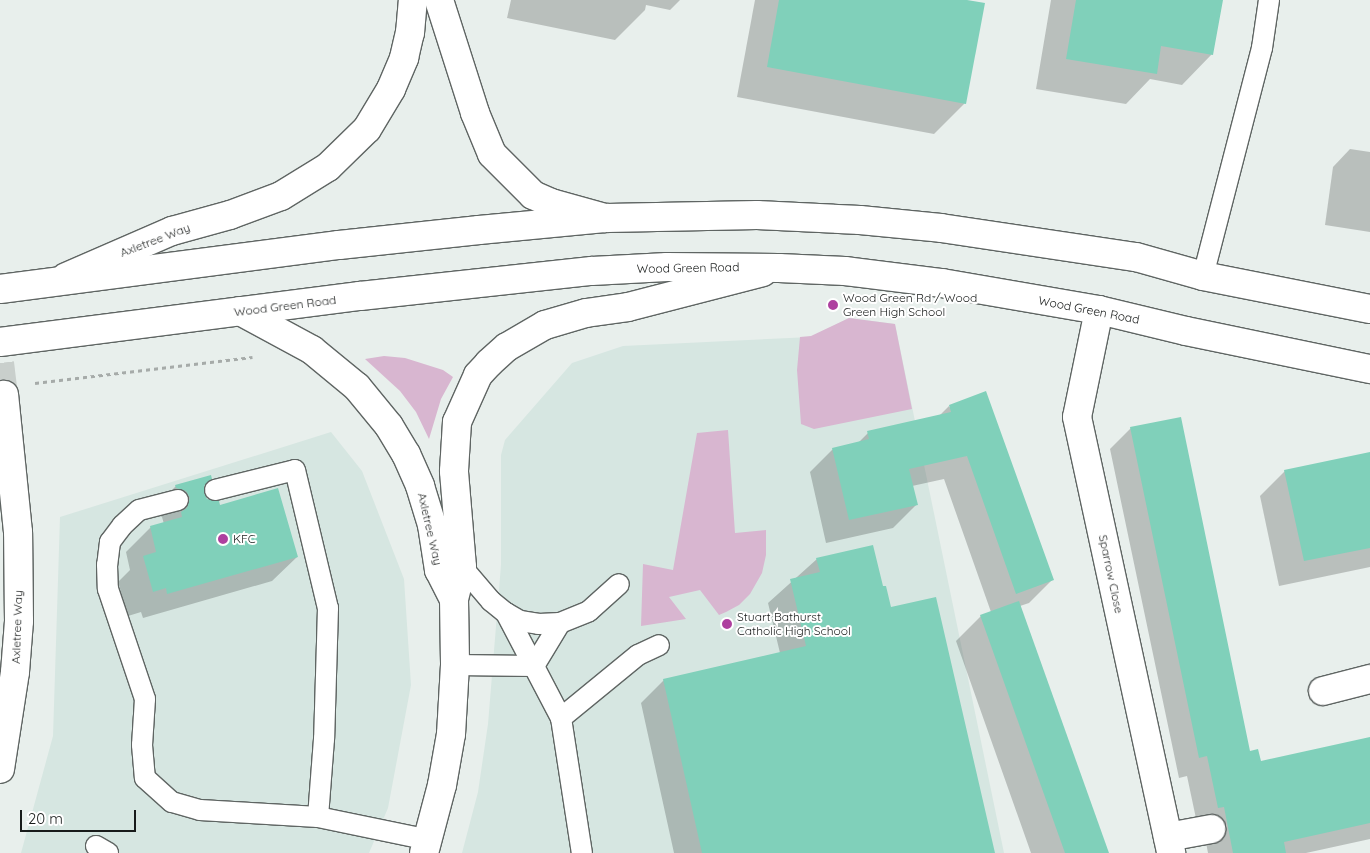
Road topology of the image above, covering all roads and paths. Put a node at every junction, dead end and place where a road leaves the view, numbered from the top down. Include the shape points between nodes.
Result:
1 (413, 0) edge
2 (439, 0) edge
3 (1269, 0) edge
4 (607, 218) junction
5 (778, 268) junction
6 (1204, 276) junction
7 (50, 284) junction
8 (0, 289) edge
9 (1370, 309) edge
10 (1099, 310) junction
11 (240, 311) junction
12 (0, 342) edge
13 (254, 357) dead end
14 (1370, 369) edge
15 (29, 383) dead end
16 (4, 396) dead end
17 (215, 490) dead end
18 (178, 500) dead end
19 (462, 567) junction
20 (619, 584) dead end
21 (454, 600) junction
22 (506, 613) junction
23 (560, 623) junction
24 (659, 645) dead end
25 (455, 666) junction
26 (534, 666) junction
27 (1370, 679) edge
28 (1323, 691) dead end
29 (560, 718) junction
30 (0, 769) edge
31 (318, 816) junction
32 (1211, 829) dead end
33 (1169, 845) edge
34 (427, 846) edge
35 (582, 853) edge

1 - 7 main road, Axletree Way via 406,50 391,88 367,129 328,167 281,196 172,231
2 - 4 main road via 475,113 492,154 533,195
3 - 6 lane via 1262,48
4 - 6 main road via 757,215 923,226 1136,257
4 - 7 main road via 348,244
5 - 10 main road, Wood Green Road via 845,271 942,283
5 - 11 main road, Wood Green Road via 667,267 592,271
5 - 19 main road, Axletree Way via 545,325 507,347 489,363 478,375 456,422 454,471
6 - 9 main road
7 - 8 main road
10 - 14 main road, Wood Green Road
10 - 33 main road, Sparrow Close via 1077,417
11 - 12 main road, Wood Green Road
11 - 21 main road, Axletree Way via 312,350 357,387 389,426 420,486 432,526 439,570
13 - 15 path
16 - 30 main road, Axletree Way via 18,532 19,621 15,672
17 - 31 lane via 294,470 328,608
18 - 31 lane via 139,510 110,542 107,565 108,589 145,699 142,745 145,778 172,802 200,810
19 - 21 main road, Axletree Way
19 - 22 lane via 491,601
20 - 23 lane via 589,611
21 - 25 main road, Axletree Way
22 - 23 lane via 520,621
22 - 26 lane
23 - 26 lane
24 - 29 lane via 638,655
25 - 26 lane
25 - 34 main road, Axletree Way via 451,734
26 - 29 lane
27 - 28 main road
29 - 35 lane
31 - 34 lane
32 - 33 main road, Sparrow Close

